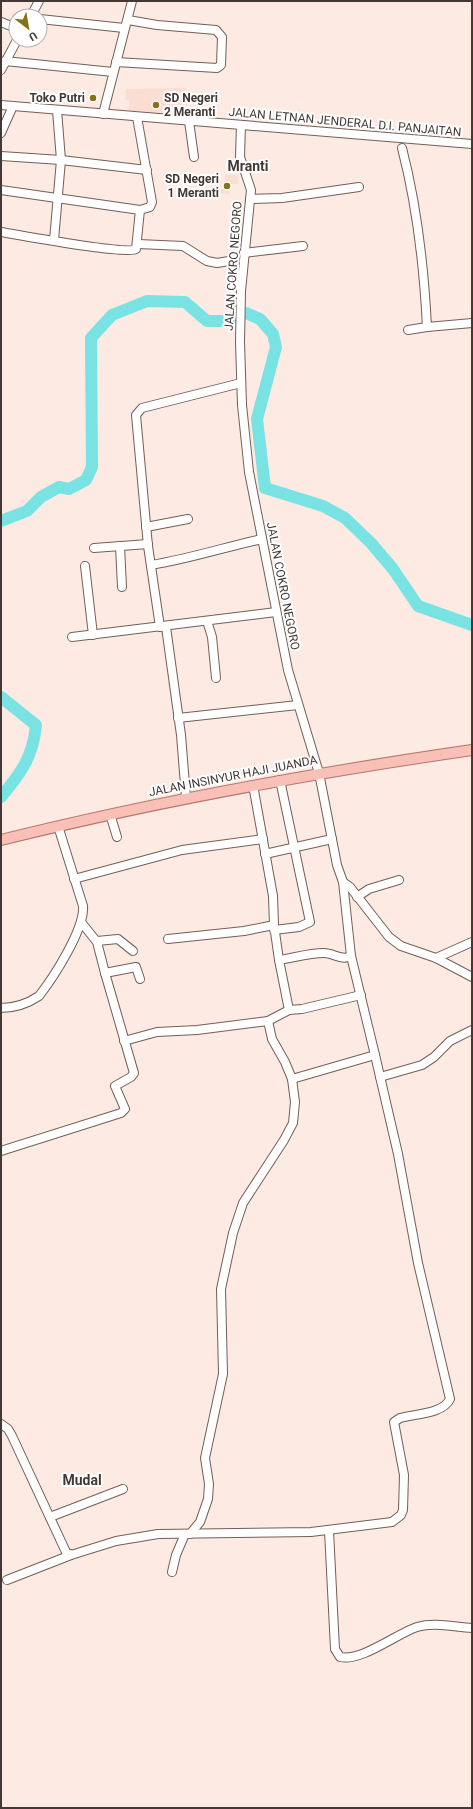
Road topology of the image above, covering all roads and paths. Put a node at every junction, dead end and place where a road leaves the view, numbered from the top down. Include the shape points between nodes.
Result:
1 (132, 1) edge
2 (48, 19) edge
3 (126, 24) junction
4 (12, 48) edge
5 (5, 61) junction
6 (116, 62) junction
7 (1, 70) edge
8 (113, 72) junction
9 (1, 105) edge
10 (13, 106) junction
11 (57, 110) junction
12 (104, 114) junction
13 (137, 117) junction
14 (189, 121) junction
15 (241, 125) junction
16 (1, 133) edge
17 (472, 144) edge
18 (402, 148) dead end
19 (1, 156) edge
20 (194, 157) dead end
21 (61, 160) junction
22 (147, 170) junction
23 (359, 187) dead end
24 (1, 190) edge
25 (57, 198) junction
26 (250, 198) junction
27 (140, 210) junction
28 (1, 232) edge
29 (54, 240) junction
30 (138, 244) junction
31 (303, 246) dead end
32 (244, 253) junction
33 (241, 291) junction
34 (472, 323) edge
35 (427, 327) junction
36 (408, 330) dead end
37 (241, 383) junction
38 (188, 519) dead end
39 (146, 527) junction
40 (262, 538) junction
41 (148, 544) junction
42 (120, 546) junction
43 (94, 548) dead end
44 (151, 565) junction
45 (85, 566) dead end
46 (122, 587) dead end
47 (276, 612) junction
48 (207, 621) junction
49 (163, 627) junction
50 (92, 636) junction
51 (72, 637) dead end
52 (216, 678) dead end
53 (298, 705) junction
54 (178, 718) junction
55 (472, 750) edge
56 (319, 773) junction
57 (280, 780) junction
58 (253, 785) junction
59 (186, 797) junction
60 (110, 814) junction
61 (58, 826) junction
62 (117, 837) dead end
63 (263, 838) junction
64 (332, 839) junction
65 (1, 840) edge
66 (294, 846) junction
67 (264, 854) junction
68 (74, 879) junction
69 (399, 880) dead end
70 (343, 882) junction
71 (357, 897) junction
72 (81, 922) junction
73 (274, 928) junction
74 (168, 939) dead end
75 (97, 941) junction
76 (472, 942) edge
77 (133, 951) dead end
78 (351, 956) junction
79 (436, 958) junction
80 (279, 960) junction
81 (104, 973) junction
82 (472, 977) edge
83 (140, 979) dead end
84 (361, 995) junction
85 (1, 1008) edge
86 (289, 1010) junction
87 (268, 1021) junction
88 (472, 1030) edge
89 (124, 1041) junction
90 (375, 1055) junction
91 (380, 1077) junction
92 (292, 1079) junction
93 (1, 1151) edge
94 (1, 1424) edge
95 (123, 1489) dead end
96 (50, 1517) junction
97 (329, 1531) junction
98 (188, 1534) junction
99 (71, 1556) junction
100 (172, 1572) dead end
101 (7, 1580) dead end
102 (472, 1628) edge

1 - 3 street
2 - 3 street
3 - 6 street
3 - 6 street via 216,30 222,37 221,65 218,68
4 - 5 street
5 - 7 street
5 - 8 street
6 - 8 street
8 - 12 street
9 - 10 street, JALAN LETNAN JENDERAL D.I. PANJAITAN
10 - 11 street, JALAN LETNAN JENDERAL D.I. PANJAITAN
10 - 16 street
11 - 12 street, JALAN LETNAN JENDERAL D.I. PANJAITAN
11 - 21 street
12 - 13 street, JALAN LETNAN JENDERAL D.I. PANJAITAN
13 - 14 street, JALAN LETNAN JENDERAL D.I. PANJAITAN
13 - 22 street
14 - 15 street, JALAN LETNAN JENDERAL D.I. PANJAITAN
14 - 20 street
15 - 17 street, JALAN LETNAN JENDERAL D.I. PANJAITAN
15 - 26 street, JALAN COKRO NEGORO via 239,150 249,182
18 - 35 street via 411,180
19 - 21 street
21 - 22 street
21 - 25 street
22 - 27 street via 152,205
23 - 26 street via 282,198
24 - 25 street
25 - 27 street
25 - 29 street
26 - 32 street, JALAN COKRO NEGORO
27 - 30 street
28 - 29 street
29 - 30 street via 128,251 136,249
30 - 33 street via 183,246 207,261 229,261
31 - 32 street
32 - 33 street, JALAN COKRO NEGORO
33 - 37 street, JALAN COKRO NEGORO
34 - 35 street
35 - 36 street
37 - 39 street via 155,404 137,412 136,430
37 - 40 street, JALAN COKRO NEGORO via 249,472
38 - 39 street
39 - 41 street
40 - 44 street
40 - 47 street, JALAN COKRO NEGORO
41 - 42 street
41 - 44 street
42 - 43 street
42 - 46 street
44 - 49 street
45 - 50 street
47 - 48 street
47 - 53 street, JALAN COKRO NEGORO
48 - 49 street
48 - 52 street via 212,637
49 - 50 street
49 - 54 street
50 - 51 street
53 - 54 street
53 - 56 street, JALAN COKRO NEGORO
54 - 59 street
55 - 56 main road, JALAN INSINYUR HAJI JUANDA
56 - 57 main road, JALAN INSINYUR HAJI JUANDA
56 - 64 street, JALAN COKRO NEGORO
57 - 58 main road, JALAN INSINYUR HAJI JUANDA
57 - 66 street
58 - 59 main road, JALAN INSINYUR HAJI JUANDA
58 - 63 street
59 - 60 main road, JALAN INSINYUR HAJI JUANDA
60 - 61 main road, JALAN INSINYUR HAJI JUANDA
60 - 62 street
61 - 65 main road, JALAN INSINYUR HAJI JUANDA
61 - 68 street
63 - 67 street
63 - 68 street via 182,850
64 - 66 street
64 - 70 street, JALAN COKRO NEGORO
66 - 67 street
66 - 73 street via 310,923 299,927
67 - 73 street via 273,896
68 - 72 street via 84,906
69 - 71 street via 369,889
70 - 71 street, JALAN COKRO NEGORO
70 - 78 street
71 - 79 street, JALAN COKRO NEGORO via 389,937 401,946
72 - 75 street
72 - 85 street via 66,954 39,996 17,1007
73 - 74 street
73 - 80 street
75 - 77 street via 118,938
75 - 81 street
76 - 79 street
78 - 80 street via 346,959 324,953
78 - 84 street
79 - 82 street, JALAN COKRO NEGORO
80 - 86 street
81 - 83 street via 136,967
81 - 89 street
84 - 86 street
84 - 90 street
86 - 87 street
87 - 89 street via 157,1032
87 - 92 street via 272,1039
88 - 91 street via 450,1040 434,1057 422,1065
89 - 93 street via 134,1073 115,1086 125,1107 124,1111
90 - 91 street
90 - 92 street
91 - 97 street via 398,1154 418,1263 450,1399 439,1409 400,1418 394,1422 404,1475 402,1515 388,1524
92 - 98 street via 295,1102 293,1123 243,1203 233,1233 221,1289 223,1374 205,1458 209,1484 208,1499 200,1522
94 - 96 street via 12,1436
95 - 96 street
96 - 99 street via 66,1552
97 - 98 street
97 - 102 street via 336,1649 340,1657 348,1657 381,1646 404,1633 424,1626
98 - 99 street via 158,1534 116,1541
98 - 100 street via 176,1555
99 - 101 street

